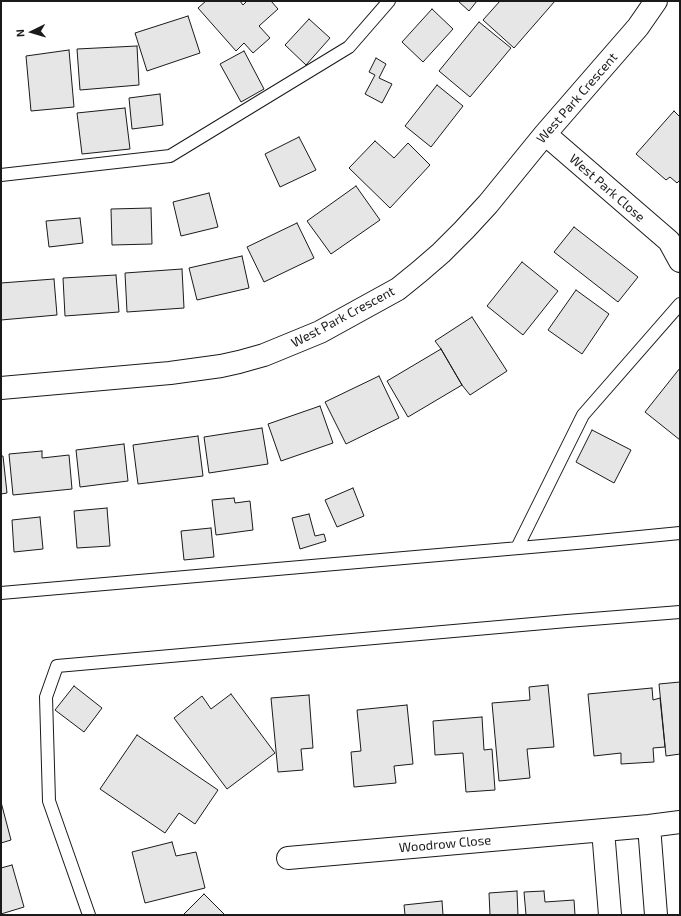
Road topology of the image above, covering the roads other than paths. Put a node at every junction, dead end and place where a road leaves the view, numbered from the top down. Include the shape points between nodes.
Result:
1 (390, 1) edge
2 (656, 1) edge
3 (545, 134) junction
4 (1, 175) edge
5 (674, 242) edge
6 (680, 261) edge
7 (680, 304) edge
8 (1, 388) edge
9 (680, 533) edge
10 (517, 548) junction
11 (1, 593) edge
12 (680, 612) edge
13 (680, 822) edge
14 (649, 826) junction
15 (603, 830) junction
16 (288, 858) dead end
17 (89, 915) edge
18 (610, 915) edge
19 (656, 915) edge

1 - 4 lane via 349,47 170,156
2 - 3 street, West Park Crescent via 638,27
3 - 5 street, West Park Close
3 - 8 street, West Park Crescent via 488,204 420,272 398,289 320,332 264,356 221,366
5 - 6 street, West Park Close
7 - 10 lane via 583,415
9 - 10 lane
10 - 11 lane
12 - 17 lane via 57,666 46,697 49,800
13 - 14 street, Woodrow Close
14 - 15 street, Woodrow Close
14 - 19 street
15 - 16 street, Woodrow Close
15 - 18 street

